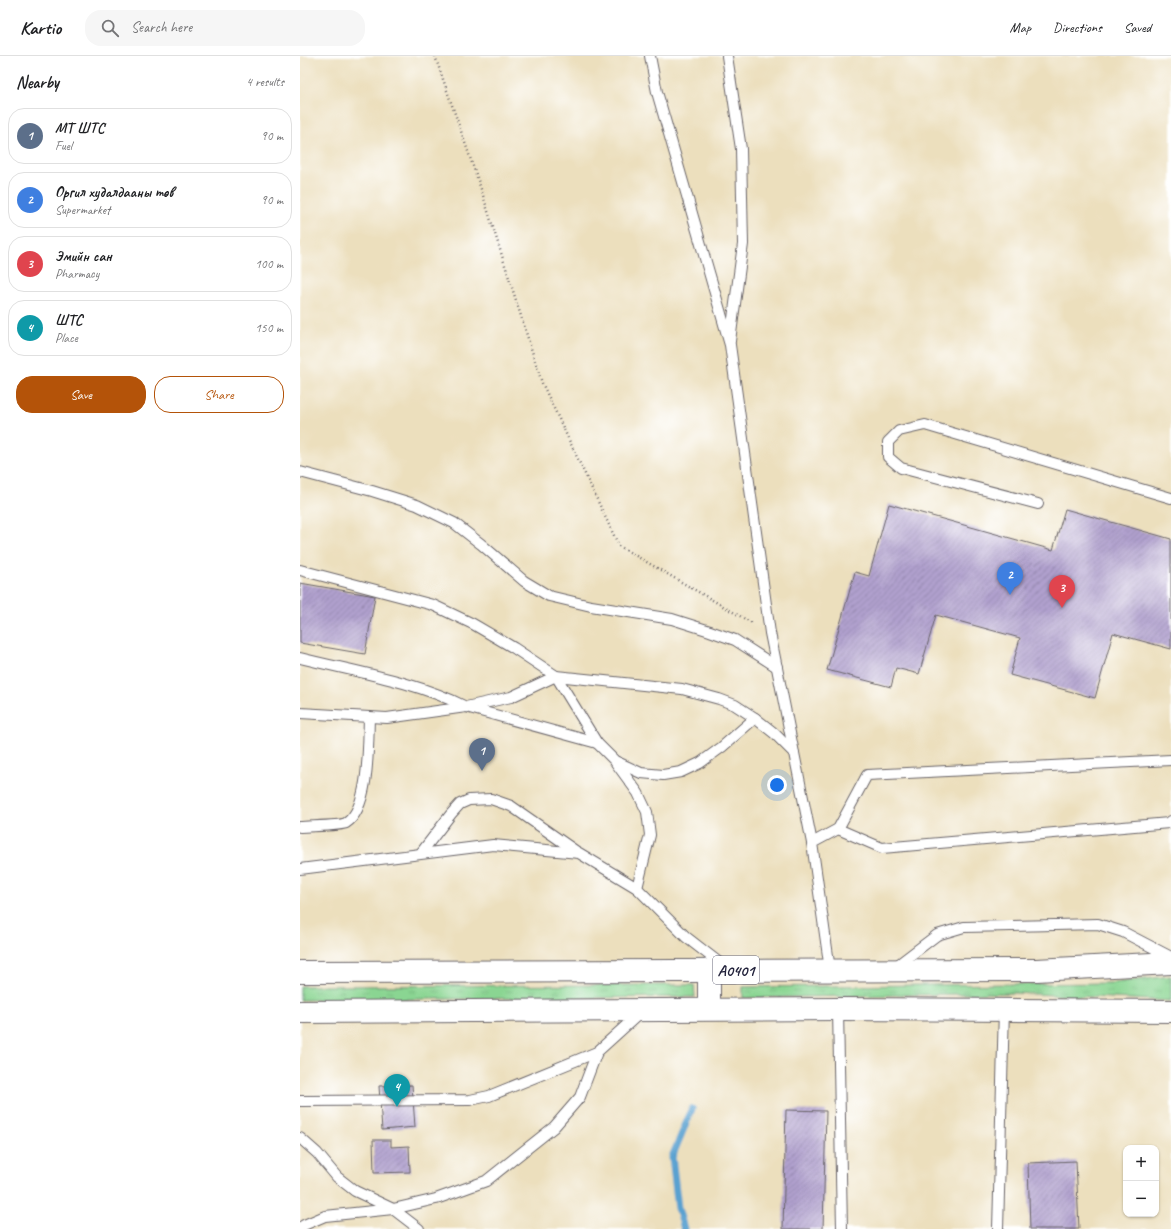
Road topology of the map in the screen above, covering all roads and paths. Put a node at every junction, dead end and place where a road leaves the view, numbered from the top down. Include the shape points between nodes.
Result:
1 (435, 56) edge
2 (650, 56) edge
3 (727, 56) edge
4 (730, 345) junction
5 (300, 472) edge
6 (1171, 498) edge
7 (1038, 504) dead end
8 (300, 570) edge
9 (770, 633) junction
10 (300, 658) edge
11 (777, 667) junction
12 (556, 676) junction
13 (466, 707) junction
14 (300, 713) edge
15 (369, 717) junction
16 (755, 718) junction
17 (597, 743) junction
18 (794, 753) junction
19 (1171, 760) edge
20 (615, 761) junction
21 (1171, 822) edge
22 (300, 827) edge
23 (838, 829) junction
24 (812, 843) junction
25 (421, 853) junction
26 (579, 853) junction
27 (300, 869) edge
28 (637, 888) junction
29 (1171, 957) edge
30 (1171, 963) edge
31 (719, 970) junction
32 (830, 970) junction
33 (891, 970) junction
34 (300, 972) edge
35 (708, 1009) junction
36 (838, 1009) junction
37 (1004, 1009) junction
38 (644, 1010) junction
39 (1171, 1011) edge
40 (300, 1012) edge
41 (597, 1052) junction
42 (300, 1101) edge
43 (300, 1138) edge
44 (393, 1209) junction
45 (300, 1228) edge
46 (419, 1229) edge
47 (842, 1229) edge
48 (998, 1229) edge

1 - 9 path via 481,189 542,383 619,546
2 - 4 lane
3 - 4 lane via 741,149 743,244
4 - 9 lane
5 - 11 lane via 417,505 442,517 481,544 524,581 549,596 590,606 672,619 735,640
6 - 7 lane via 925,425 899,431 888,442 888,457 901,468
8 - 12 lane via 433,605 473,624
9 - 11 lane
10 - 13 lane via 420,688
11 - 18 lane
12 - 13 lane via 511,698
12 - 16 lane via 682,689 735,705
12 - 17 lane
13 - 15 lane via 387,718
13 - 17 lane
14 - 15 lane
15 - 22 lane via 366,775 361,803 353,817 345,824
16 - 18 lane
16 - 20 lane via 722,747 700,763 681,772 663,775 641,773
17 - 20 lane
18 - 24 lane
19 - 23 lane via 867,775
20 - 28 lane via 638,792 647,812 650,835
21 - 23 lane via 882,848
23 - 24 lane
24 - 32 lane
25 - 26 lane via 493,845
25 - 26 lane via 460,804 469,800 491,800 511,806
25 - 27 lane
26 - 28 lane
28 - 31 lane
29 - 33 lane via 1123,932 1098,924 964,927 936,935
30 - 33 highway, A0401 via 1036,970
31 - 32 highway, A0401
31 - 34 highway, A0401
31 - 35 highway
32 - 33 highway, A0401
35 - 36 highway, A0401
35 - 38 highway, A0401
36 - 37 highway, A0401
36 - 47 lane
37 - 39 highway, A0401
37 - 48 lane
38 - 40 highway, A0401
38 - 41 lane
41 - 42 lane via 489,1096 470,1100
41 - 44 lane via 580,1097 565,1115 554,1127 486,1181 436,1199
43 - 44 lane via 317,1153 337,1177 355,1191
44 - 45 lane via 325,1216
44 - 46 lane

